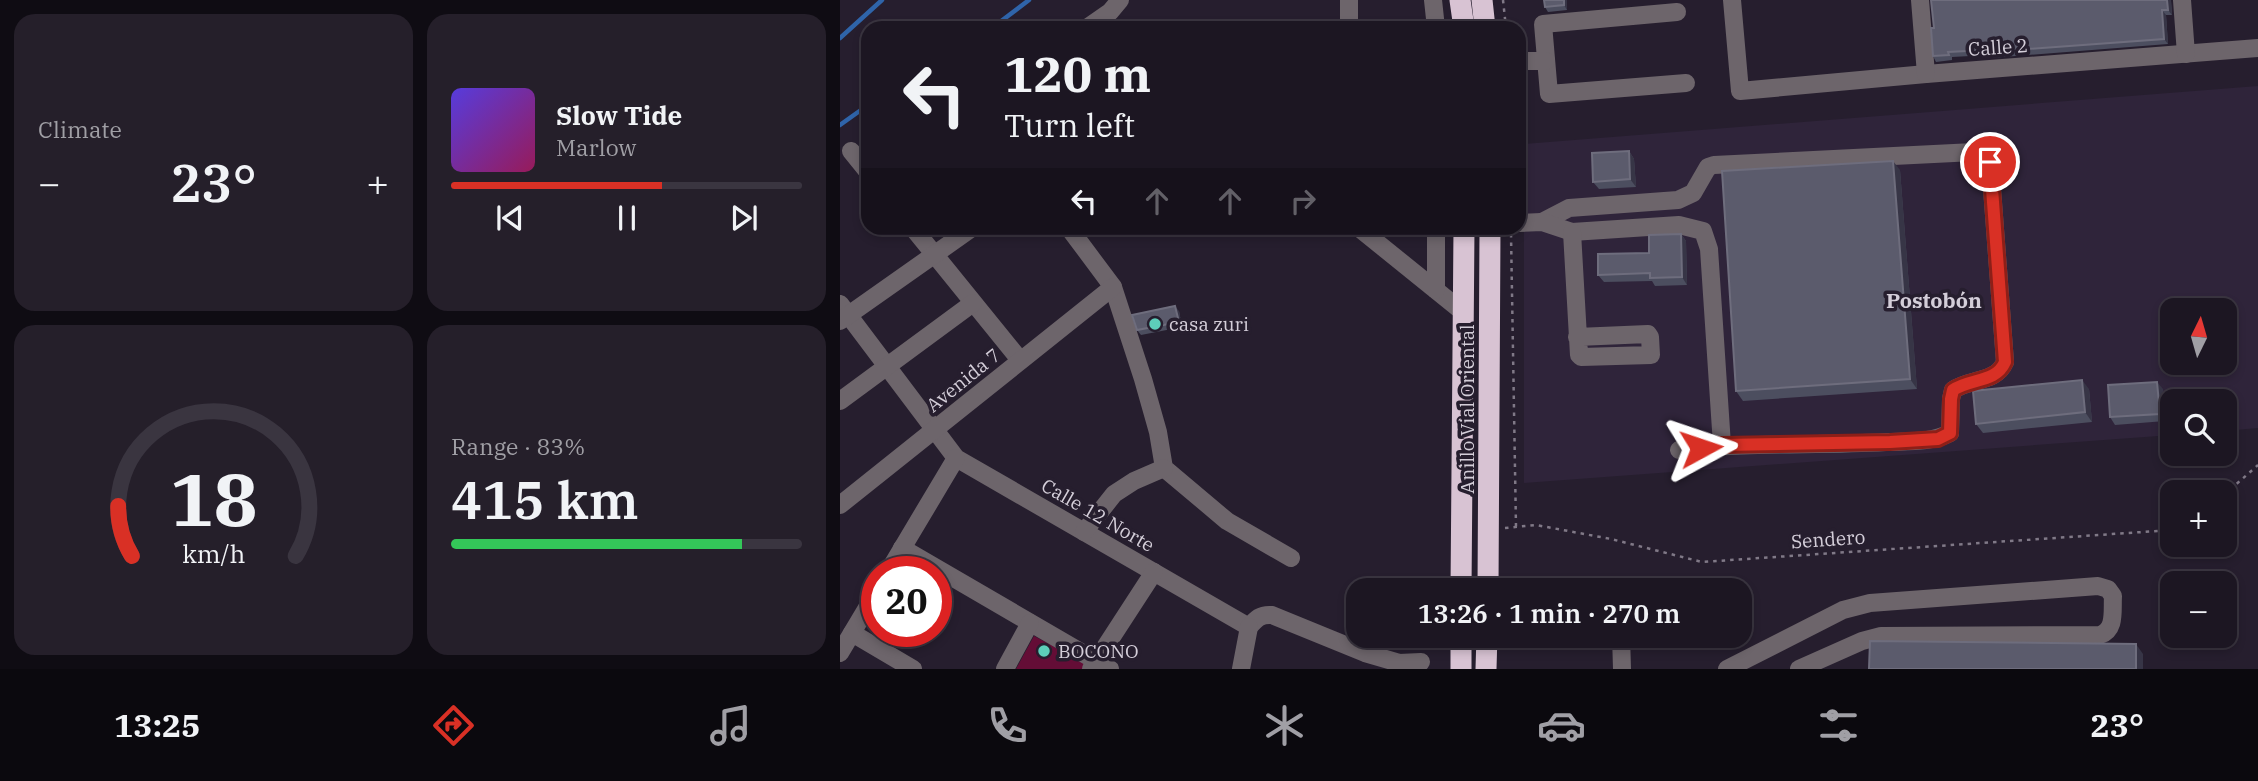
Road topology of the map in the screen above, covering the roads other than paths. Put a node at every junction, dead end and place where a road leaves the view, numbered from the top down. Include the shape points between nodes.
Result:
1 (1349, 0) edge
2 (1433, 0) edge
3 (1460, 0) edge
4 (1482, 0) edge
5 (1734, 0) edge
6 (1920, 0) edge
7 (2182, 0) edge
8 (1677, 12) dead end
9 (1349, 21) edge
10 (1435, 21) edge
11 (1463, 21) edge
12 (1484, 21) edge
13 (2258, 48) edge
14 (2186, 54) junction
15 (1526, 61) edge
16 (1546, 61) junction
17 (1926, 74) junction
18 (1686, 83) dead end
19 (851, 150) dead end
20 (861, 163) edge
21 (1678, 200) junction
22 (1542, 222) junction
23 (1526, 223) edge
24 (1679, 225) junction
25 (1572, 232) junction
26 (919, 235) edge
27 (962, 235) edge
28 (1074, 235) edge
29 (1368, 235) edge
30 (1436, 235) edge
31 (1464, 235) edge
32 (1490, 235) edge
33 (934, 254) junction
34 (1113, 287) junction
35 (1436, 290) junction
36 (973, 303) junction
37 (1463, 312) junction
38 (843, 313) edge
39 (1577, 337) dead end
40 (1020, 360) junction
41 (887, 367) junction
42 (840, 401) edge
43 (935, 430) junction
44 (1722, 445) junction
45 (1679, 450) dead end
46 (956, 458) junction
47 (1164, 468) junction
48 (840, 505) edge
49 (1084, 532) junction
50 (902, 548) junction
51 (897, 556) edge
52 (1291, 558) dead end
53 (1154, 572) junction
54 (1461, 578) edge
55 (1488, 578) edge
56 (861, 618) edge
57 (1030, 623) junction
58 (1248, 626) junction
59 (852, 633) junction
60 (1461, 648) edge
61 (1487, 648) edge
62 (1621, 648) edge
63 (840, 653) edge
64 (1421, 662) dead end
65 (1099, 666) edge
66 (913, 669) edge
67 (1004, 669) edge
68 (1241, 669) edge
69 (1461, 669) edge
70 (1486, 669) edge
71 (1622, 669) edge
72 (1727, 669) edge
73 (1799, 669) edge

1 - 9 street
2 - 10 street
3 - 11 highway
4 - 12 highway
5 - 17 street, Calle 2 via 1740,90
6 - 17 street
7 - 14 street
8 - 16 street via 1543,24
13 - 14 street, Calle 2
14 - 17 street, Calle 2
15 - 16 street
16 - 18 street via 1549,94
19 - 20 street
21 - 22 street via 1569,208
21 - 24 street
21 - 44 street via 1693,193 1714,164 1974,152 1990,162 2005,362 1993,376 1953,390 1950,433 1938,439 1890,442
22 - 23 street
22 - 25 street
24 - 25 street
24 - 44 street via 1703,231 1709,249
25 - 39 street
26 - 33 street
27 - 33 street
28 - 34 street
29 - 35 street
30 - 35 street
31 - 37 highway, Anillo Vial Oriental
32 - 55 highway, Anillo Vial Oriental
33 - 36 street
33 - 38 street
34 - 40 street, Avenida 7
34 - 47 street via 1158,432
35 - 37 street
36 - 40 street
36 - 41 street
37 - 54 highway, Anillo Vial Oriental
38 - 41 street, Calle 12 Norte
40 - 43 street, Avenida 7
41 - 42 street
41 - 43 street, Calle 12 Norte
43 - 46 street, Calle 12 Norte
43 - 48 street, Avenida 7
44 - 45 street
46 - 49 street, Calle 12 Norte
46 - 50 street
47 - 49 street via 1114,494
47 - 52 street via 1227,521
49 - 53 street, Calle 12 Norte
50 - 51 street
50 - 57 street
53 - 58 street, Calle 12 Norte
53 - 65 street
56 - 59 street
57 - 65 street
57 - 67 street
58 - 64 street via 1264,614 1272,615 1365,653 1399,663
58 - 68 street
59 - 63 street
59 - 66 street
60 - 69 highway
61 - 70 highway
62 - 71 street
72 - 73 street via 1843,610 1870,603 2098,586 2113,596 2111,628 2100,635 1881,636

